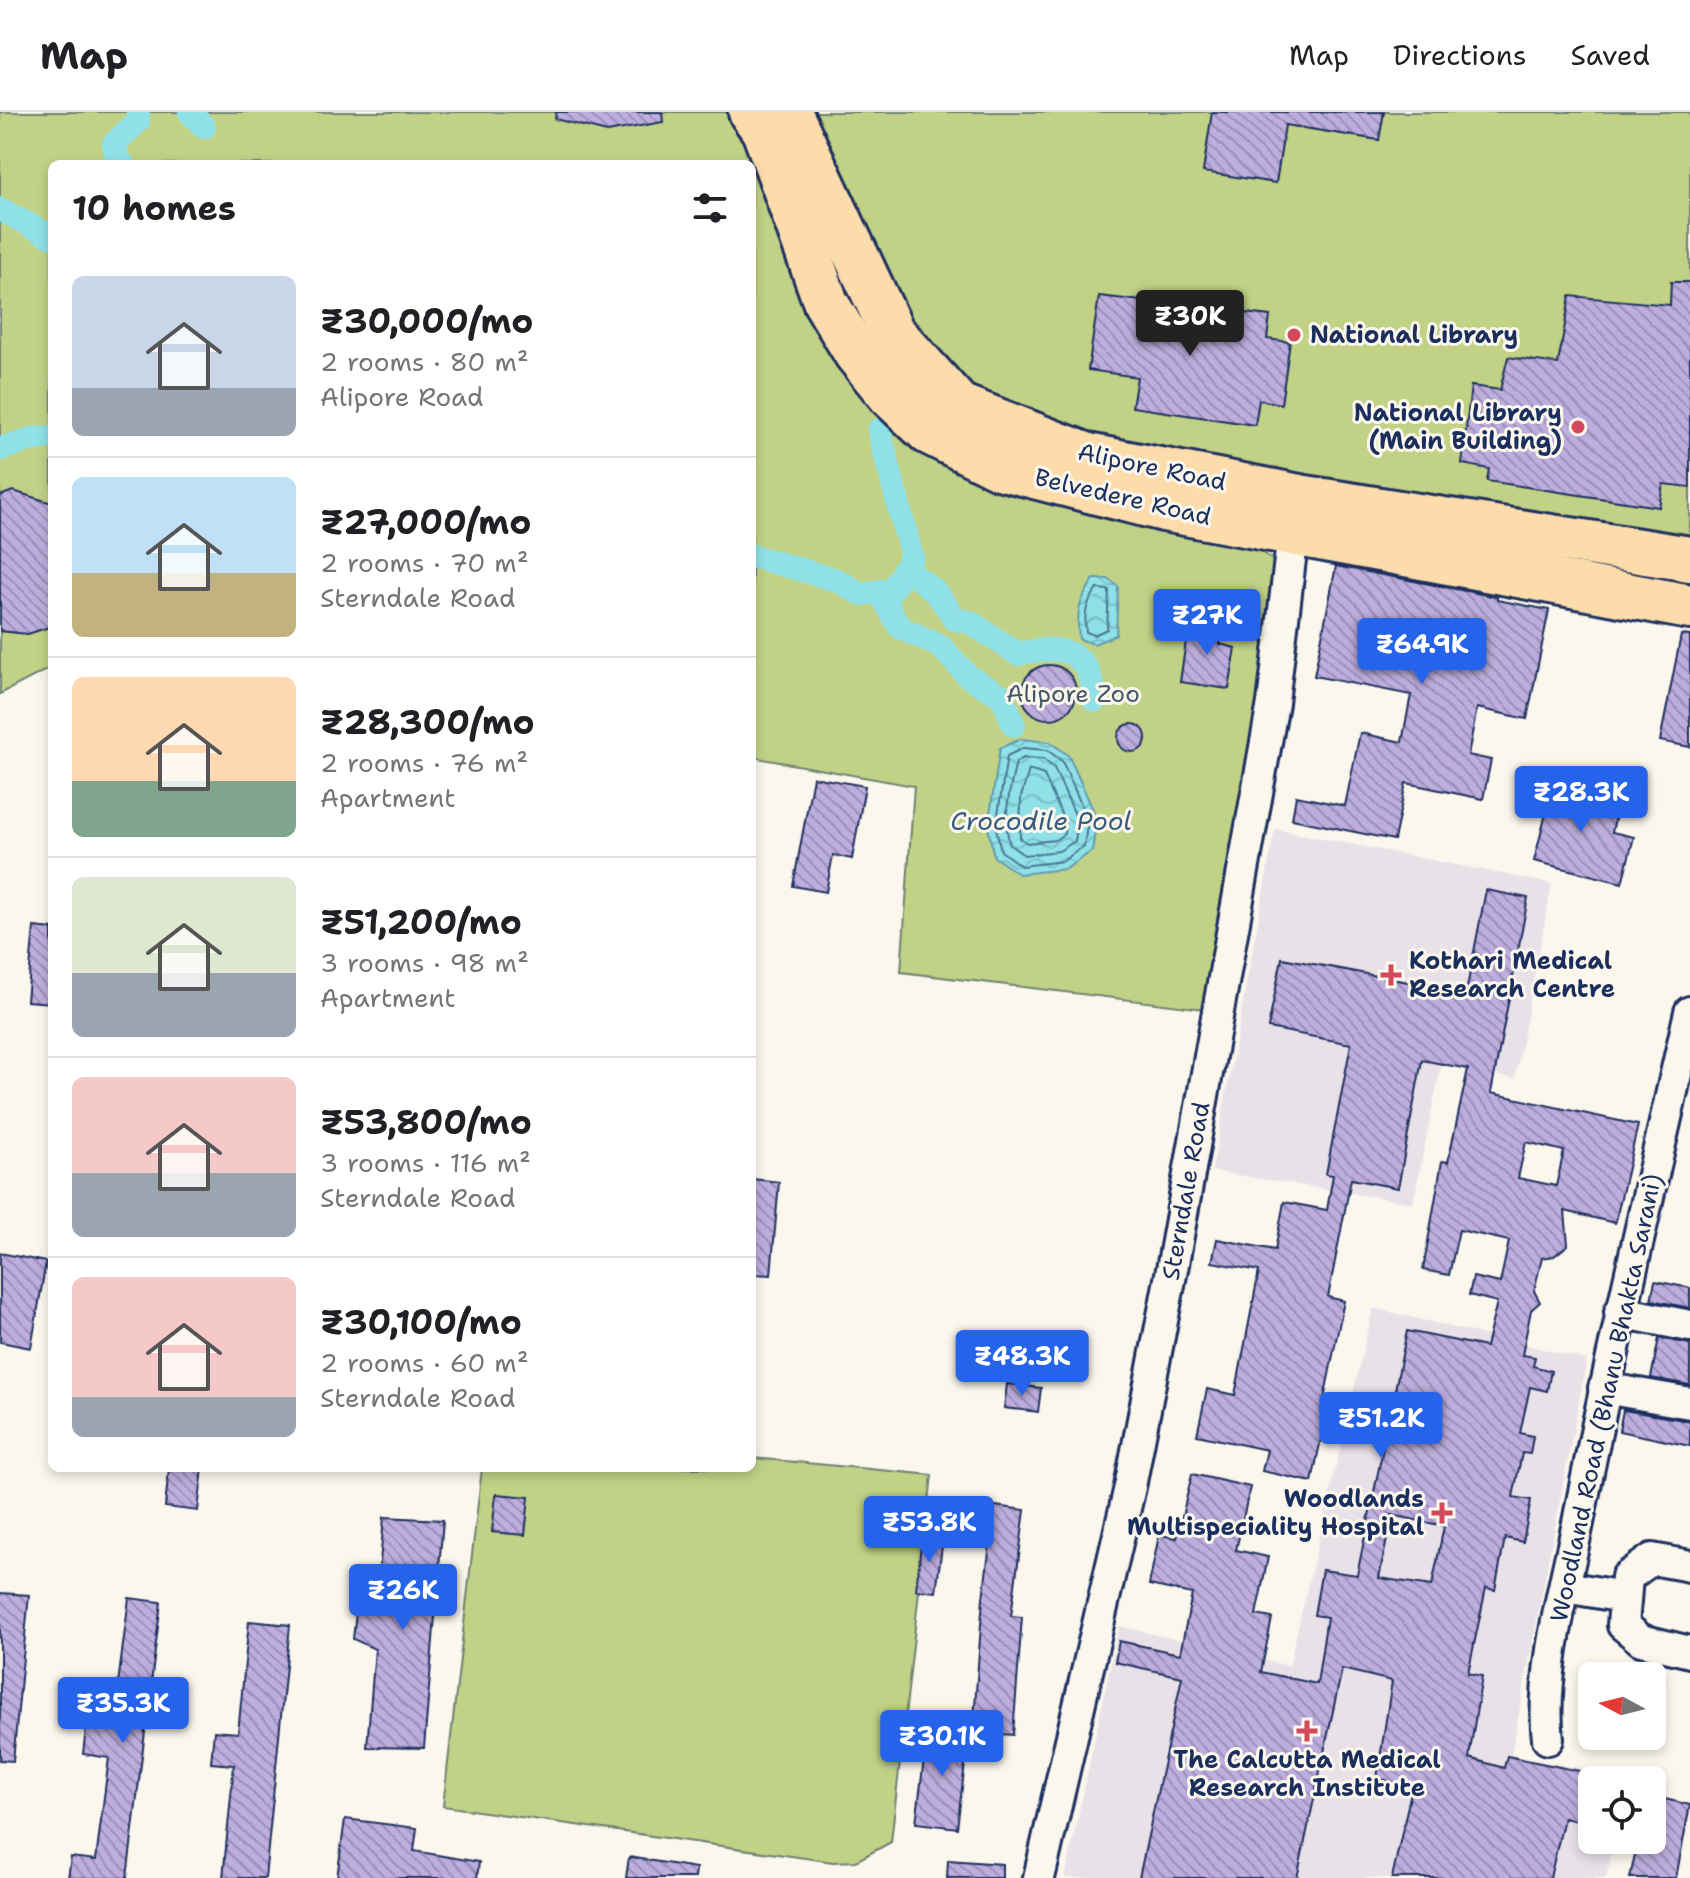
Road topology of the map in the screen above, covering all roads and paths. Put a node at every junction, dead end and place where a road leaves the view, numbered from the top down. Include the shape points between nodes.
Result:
1 (751, 112) edge
2 (789, 112) edge
3 (1299, 516) junction
4 (1690, 559) edge
5 (1690, 607) edge
6 (1690, 1012) edge
7 (1620, 1312) junction
8 (1690, 1326) edge
9 (1604, 1388) junction
10 (1690, 1403) edge
11 (1690, 1566) edge
12 (1565, 1587) junction
13 (1624, 1597) junction
14 (1690, 1652) edge
15 (1548, 1739) dead end
16 (1039, 1878) edge

1 - 3 highway, Belvedere Road via 764,130 826,303 856,353 929,432 999,467 1164,509
2 - 3 highway, Alipore Road via 892,332 959,406 1088,456
3 - 4 highway, Alipore Road
3 - 5 highway, Belvedere Road
3 - 16 street, Sterndale Road via 1273,703 1173,1264 1130,1487
6 - 7 street, Woodland Road (Bhanu Bhakta Sarani)
7 - 8 street
7 - 9 street, Woodland Road (Bhanu Bhakta Sarani)
9 - 10 street
9 - 12 street, Woodland Road (Bhanu Bhakta Sarani)
11 - 13 street via 1652,1559 1627,1577
12 - 13 street
12 - 15 street, Woodland Road (Bhanu Bhakta Sarani) via 1545,1713
13 - 14 street via 1623,1625 1641,1640

